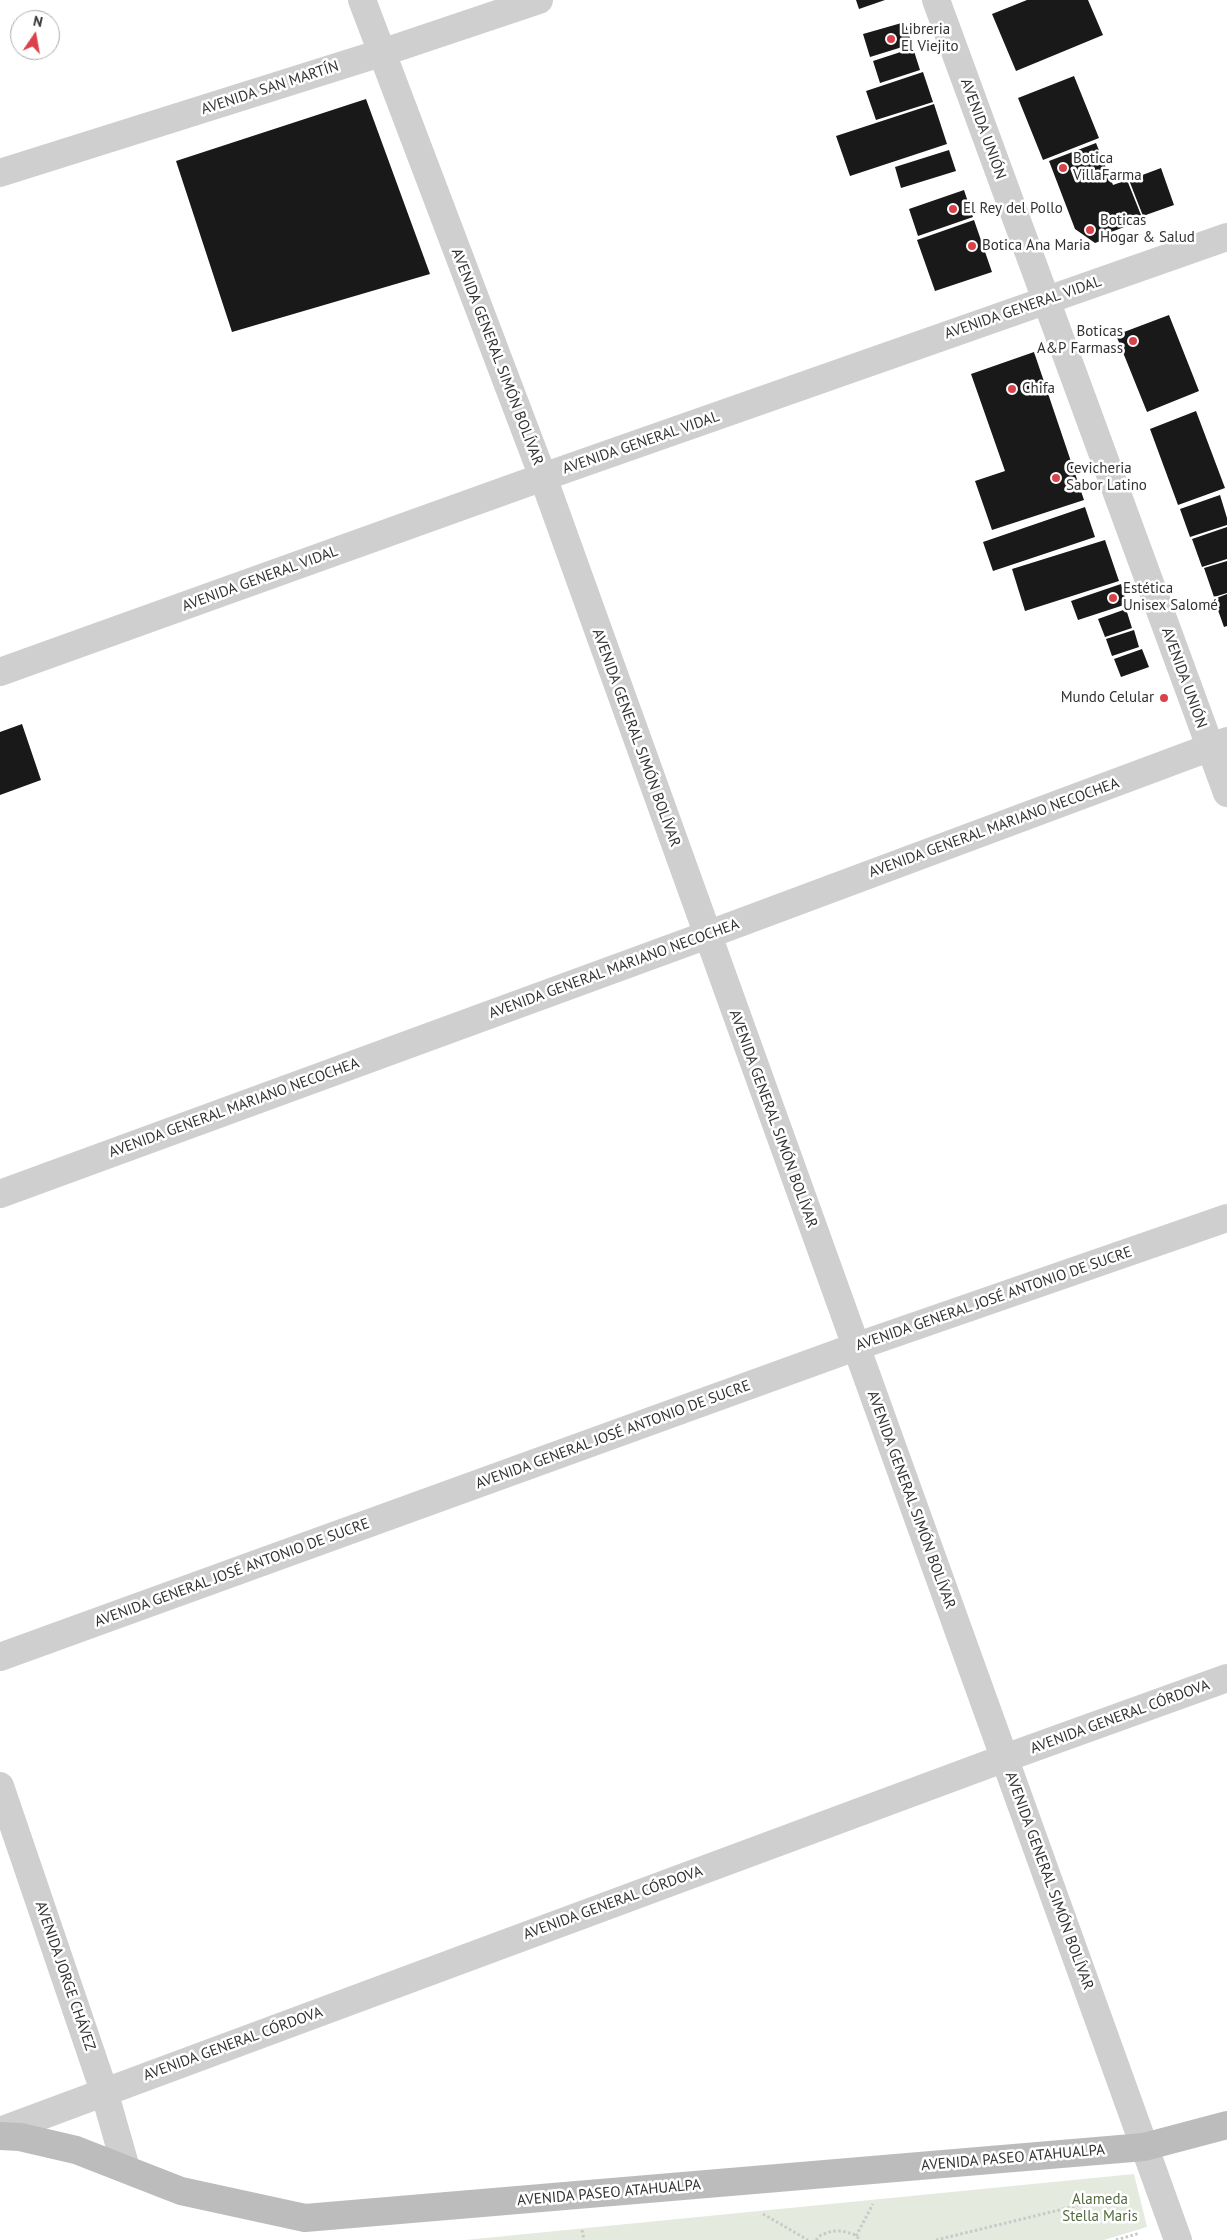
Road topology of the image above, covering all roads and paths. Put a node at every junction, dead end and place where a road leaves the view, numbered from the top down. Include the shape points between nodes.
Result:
1 (362, 0) edge
2 (539, 0) edge
3 (936, 0) edge
4 (381, 52) junction
5 (0, 173) edge
6 (1227, 237) edge
7 (1046, 300) junction
8 (543, 478) junction
9 (0, 672) edge
10 (1218, 744) edge
11 (1227, 793) edge
12 (707, 935) junction
13 (0, 1194) edge
14 (1227, 1218) edge
15 (855, 1347) junction
16 (0, 1658) edge
17 (1227, 1678) edge
18 (1005, 1758) junction
19 (0, 1786) edge
20 (104, 2091) junction
21 (1227, 2125) edge
22 (0, 2131) edge
23 (0, 2136) edge
24 (1144, 2147) junction
25 (126, 2168) junction
26 (1131, 2192) dead end
27 (876, 2196) dead end
28 (760, 2212) dead end
29 (581, 2224) dead end
30 (856, 2236) junction
31 (584, 2240) edge
32 (808, 2240) edge
33 (816, 2240) edge
34 (862, 2240) edge
35 (936, 2240) edge
36 (1178, 2240) edge

1 - 4 street, AVENIDA GENERAL SIMÓN BOLÍVAR
2 - 4 street, AVENIDA SAN MARTÍN
3 - 7 street, AVENIDA UNIÓN
4 - 5 street, AVENIDA SAN MARTÍN
4 - 8 street, AVENIDA GENERAL SIMÓN BOLÍVAR
6 - 7 street, AVENIDA GENERAL VIDAL
7 - 8 street, AVENIDA GENERAL VIDAL
7 - 10 street, AVENIDA UNIÓN
8 - 9 street, AVENIDA GENERAL VIDAL
8 - 12 street, AVENIDA GENERAL SIMÓN BOLÍVAR
10 - 11 street, AVENIDA UNIÓN
10 - 12 street, AVENIDA GENERAL MARIANO NECOCHEA
12 - 13 street, AVENIDA GENERAL MARIANO NECOCHEA
12 - 15 street, AVENIDA GENERAL SIMÓN BOLÍVAR
14 - 15 street, AVENIDA GENERAL JOSÉ ANTONIO DE SUCRE
15 - 16 street, AVENIDA GENERAL JOSÉ ANTONIO DE SUCRE
15 - 18 street, AVENIDA GENERAL SIMÓN BOLÍVAR
17 - 18 street, AVENIDA GENERAL CÓRDOVA
18 - 20 street, AVENIDA GENERAL CÓRDOVA
18 - 24 street, AVENIDA GENERAL SIMÓN BOLÍVAR
19 - 20 street, AVENIDA JORGE CHÁVEZ
20 - 22 street, AVENIDA GENERAL CÓRDOVA
20 - 25 street, AVENIDA JORGE CHÁVEZ
21 - 24 street, AVENIDA PASEO ATAHUALPA
23 - 25 street, AVENIDA PASEO ATAHUALPA via 47,2142
24 - 25 street, AVENIDA PASEO ATAHUALPA via 305,2218 181,2191
24 - 36 street, AVENIDA GENERAL SIMÓN BOLÍVAR
26 - 35 path
27 - 30 path
28 - 32 path
29 - 31 path
30 - 33 path via 832,2231
30 - 34 path

